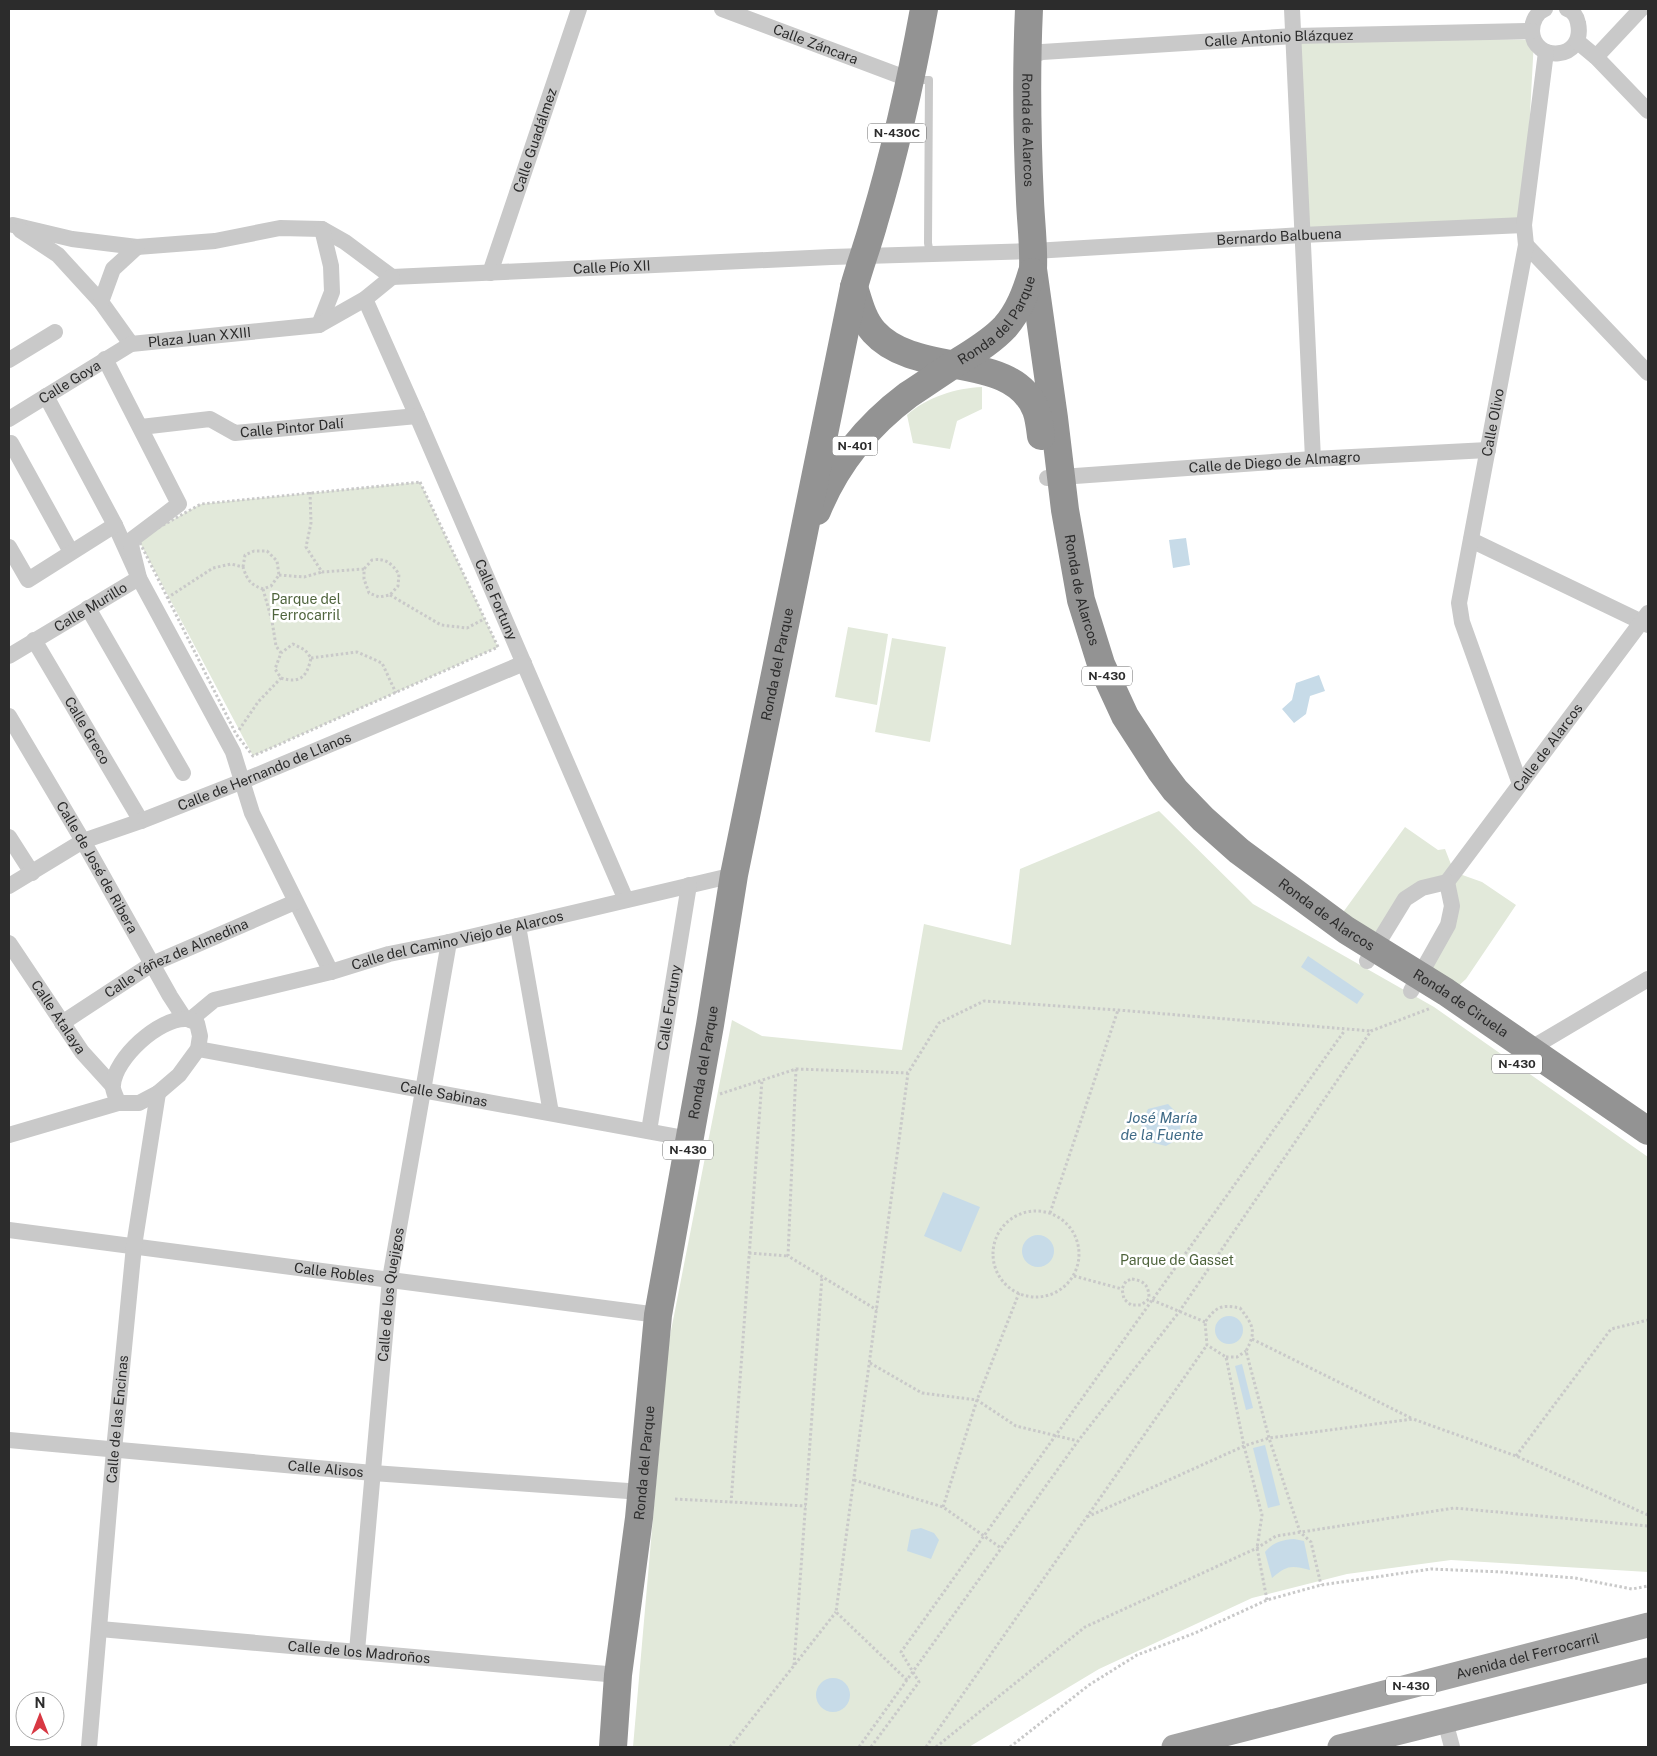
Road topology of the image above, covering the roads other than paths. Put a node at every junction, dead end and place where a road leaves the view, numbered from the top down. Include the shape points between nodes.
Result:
1 (579, 9) edge
2 (722, 9) edge
3 (924, 9) edge
4 (1029, 9) edge
5 (1292, 9) edge
6 (1567, 9) edge
7 (1641, 9) edge
8 (1535, 16) edge
9 (1294, 36) junction
10 (1578, 42) junction
11 (1546, 52) junction
12 (1596, 57) junction
13 (1026, 58) junction
14 (911, 80) junction
15 (1648, 111) edge
16 (11, 224) edge
17 (1524, 225) junction
18 (322, 229) junction
19 (1302, 235) junction
20 (1526, 245) junction
21 (137, 247) junction
22 (930, 254) junction
23 (862, 256) junction
24 (831, 257) junction
25 (1033, 260) junction
26 (490, 273) junction
27 (392, 277) junction
28 (854, 288) junction
29 (365, 299) junction
30 (101, 302) junction
31 (319, 325) junction
32 (55, 332) dead end
33 (131, 344) junction
34 (9, 360) edge
35 (105, 360) junction
36 (953, 365) junction
37 (1648, 374) edge
38 (46, 396) junction
39 (1037, 412) joint
40 (417, 416) junction
41 (9, 419) edge
42 (141, 427) junction
43 (11, 443) dead end
44 (1488, 450) junction
45 (1313, 459) junction
46 (1054, 478) junction
47 (115, 525) junction
48 (1471, 540) junction
49 (9, 547) edge
50 (71, 552) junction
51 (798, 559) junction
52 (139, 578) junction
53 (88, 608) junction
54 (1646, 620) edge
55 (34, 640) junction
56 (9, 656) edge
57 (524, 663) junction
58 (9, 716) edge
59 (183, 773) dead end
60 (243, 781) junction
61 (1520, 784) junction
62 (141, 821) junction
63 (9, 837) edge
64 (83, 841) junction
65 (32, 873) junction
66 (734, 875) junction
67 (1446, 882) junction
68 (689, 885) junction
69 (9, 886) edge
70 (626, 900) junction
71 (295, 902) junction
72 (518, 926) junction
73 (449, 942) junction
74 (9, 943) edge
75 (1382, 962) junction
76 (152, 964) junction
77 (331, 972) junction
78 (1648, 979) edge
79 (1416, 984) junction
80 (188, 1020) junction
81 (62, 1023) junction
82 (198, 1050) junction
83 (1528, 1050) junction
84 (112, 1086) junction
85 (423, 1090) junction
86 (158, 1093) junction
87 (118, 1103) junction
88 (551, 1113) junction
89 (649, 1131) junction
90 (1648, 1131) edge
91 (9, 1135) edge
92 (690, 1139) junction
93 (1648, 1150) edge
94 (9, 1230) edge
95 (134, 1246) junction
96 (390, 1279) junction
97 (658, 1315) junction
98 (9, 1440) edge
99 (114, 1450) junction
100 (372, 1473) junction
101 (642, 1492) junction
102 (1648, 1625) edge
103 (100, 1629) junction
104 (357, 1651) junction
105 (1648, 1670) edge
106 (618, 1675) junction
107 (1445, 1721) junction
108 (89, 1747) edge
109 (613, 1747) edge
110 (1174, 1747) edge
111 (1340, 1747) edge
112 (1452, 1747) edge

1 - 26 street, Calle Guadálmez
2 - 14 street, Calle Záncara
3 - 14 highway, N-430C
4 - 13 highway, Ronda de Alarcos
5 - 9 street
6 - 10 street via 1578,19
7 - 12 street
8 - 9 street, Calle Antonio Blázquez
8 - 11 street via 1534,40
9 - 13 street, Calle Antonio Blázquez via 1042,52
9 - 19 street
10 - 11 street via 1559,54
10 - 12 street
11 - 17 street, Calle Olivo
12 - 15 street
13 - 25 highway, Ronda de Alarcos
14 - 22 lane via 929,80
14 - 23 highway, N-430C via 874,223
16 - 21 street, Plaza Juan XXIII via 72,239
16 - 30 street, Plaza Juan XXIII via 58,256
17 - 19 street, Bernardo Balbuena
17 - 20 street, Calle Olivo
18 - 21 street, Plaza Juan XXIII via 280,228 215,241
18 - 27 street, Plaza Juan XXIII
18 - 31 street via 331,266 332,292
19 - 25 street, Bernardo Balbuena
19 - 45 street
20 - 37 street
20 - 44 street, Calle Olivo
21 - 30 street via 113,269
22 - 23 street, Calle Pío XII
22 - 25 street, Bernardo Balbuena
23 - 24 street, Calle Pío XII
23 - 28 highway
24 - 26 street, Calle Pío XII
24 - 28 street via 841,265
25 - 36 highway, Ronda del Parque via 1025,295 1005,327
25 - 46 highway, Ronda de Alarcos / N-430
26 - 27 street, Calle Pío XII
27 - 29 street, Plaza Juan XXIII
28 - 36 highway, Ronda del Parque via 864,317 888,345 910,356
28 - 51 highway, Ronda del Parque / N-430
29 - 31 street, Plaza Juan XXIII
29 - 40 street, Calle Fortuny
30 - 33 street, Plaza Juan XXIII
31 - 33 street, Plaza Juan XXIII
32 - 34 street
33 - 35 street, Calle Goya
35 - 38 street, Calle Goya
35 - 42 street
36 - 39 highway, Ronda del Parque / N-430 via 998,375 1012,382 1023,389
36 - 51 highway, Ronda del Parque / N-401 via 887,412 845,458 819,505
38 - 41 street, Calle Goya
38 - 47 street
39 - 46 highway, Ronda de Alarcos / N-430
40 - 42 street, Calle Pintor Dalí via 235,433 210,419
40 - 57 street, Calle Fortuny
42 - 52 street, Calle Murillo via 180,504 130,541
43 - 50 street
44 - 45 street, Calle de Diego de Almagro
44 - 48 street, Calle Olivo
45 - 46 street, Calle de Diego de Almagro
46 - 75 highway, Ronda de Alarcos / N-430 via 1056,544 1066,596 1084,664 1120,739 1165,798 1219,854
47 - 50 street
47 - 52 street
48 - 54 street
48 - 61 street, Calle Olivo via 1459,604 1462,622
49 - 50 street via 28,580
51 - 66 highway, Ronda del Parque / N-430
52 - 53 street, Calle Murillo
52 - 60 street via 233,752
53 - 55 street, Calle Murillo
53 - 59 street
54 - 61 street, Calle de Alarcos
55 - 56 street, Calle Murillo
55 - 62 street, Calle Greco
57 - 60 street, Calle de Hernando de Llanos
57 - 70 street, Calle Fortuny
58 - 64 street, Calle de José de Ribera
60 - 62 street, Calle de Hernando de Llanos
60 - 71 street via 252,813
61 - 67 street, Calle de Alarcos
62 - 64 street, Calle de Hernando de Llanos
63 - 65 street
64 - 65 street, Calle de Hernando de Llanos
64 - 76 street, Calle de José de Ribera
65 - 69 street, Calle de Hernando de Llanos
66 - 68 street, Calle del Camino Viejo de Alarcos
66 - 92 highway, Ronda del Parque / N-430
67 - 75 street via 1422,888 1405,899
67 - 79 street via 1452,906 1448,925
68 - 70 street, Calle del Camino Viejo de Alarcos
68 - 89 street, Calle Fortuny
70 - 72 street, Calle del Camino Viejo de Alarcos
71 - 76 street, Calle Yáñez de Almedina
71 - 77 street
72 - 73 street, Calle del Camino Viejo de Alarcos
72 - 88 street
73 - 77 street, Calle del Camino Viejo de Alarcos via 390,954
73 - 85 street, Calle de los Quejigos
74 - 81 street, Calle Atalaya
75 - 79 highway, Ronda de Ciruela / N-430
76 - 80 street, Calle de José de Ribera
76 - 81 street, Calle Yáñez de Almedina
77 - 80 street, Calle del Camino Viejo de Alarcos via 214,1000
78 - 83 street
79 - 83 highway, Ronda de Ciruela / N-430
79 - 93 highway, Ronda de Ciruela / N-430 via 1434,1007
80 - 82 street, Calle de José de Ribera via 197,1023 200,1036
80 - 84 street via 165,1025 143,1038 122,1060
81 - 84 street, Calle Atalaya
82 - 85 street, Calle Sabinas
82 - 86 street via 179,1075
83 - 90 highway, Ronda de Ciruela / N-430
84 - 87 street
85 - 88 street, Calle Sabinas
85 - 96 street, Calle de los Quejigos
86 - 87 street via 140,1103
86 - 95 street, Calle de las Encinas
87 - 91 street
88 - 89 street, Calle Sabinas
89 - 92 street, Calle Sabinas
92 - 97 highway, Ronda del Parque / N-430
94 - 95 street, Calle Robles
95 - 96 street, Calle Robles
95 - 99 street, Calle de las Encinas
96 - 97 street, Calle Robles
96 - 100 street, Calle de los Quejigos
97 - 101 highway, Ronda del Parque / N-430
98 - 99 street, Calle Alisos
99 - 100 street, Calle Alisos
99 - 103 street, Calle de las Encinas
100 - 101 street, Calle Alisos
100 - 104 street, Calle de los Quejigos
101 - 106 highway, Ronda del Parque / N-430
102 - 110 main road, Avenida del Ferrocarril / N-430
103 - 104 street, Calle de los Madroños
103 - 108 street, Calle de las Encinas
104 - 106 street, Calle de los Madroños
105 - 107 main road
106 - 109 highway, Ronda del Parque / N-430
107 - 111 main road
107 - 112 street

